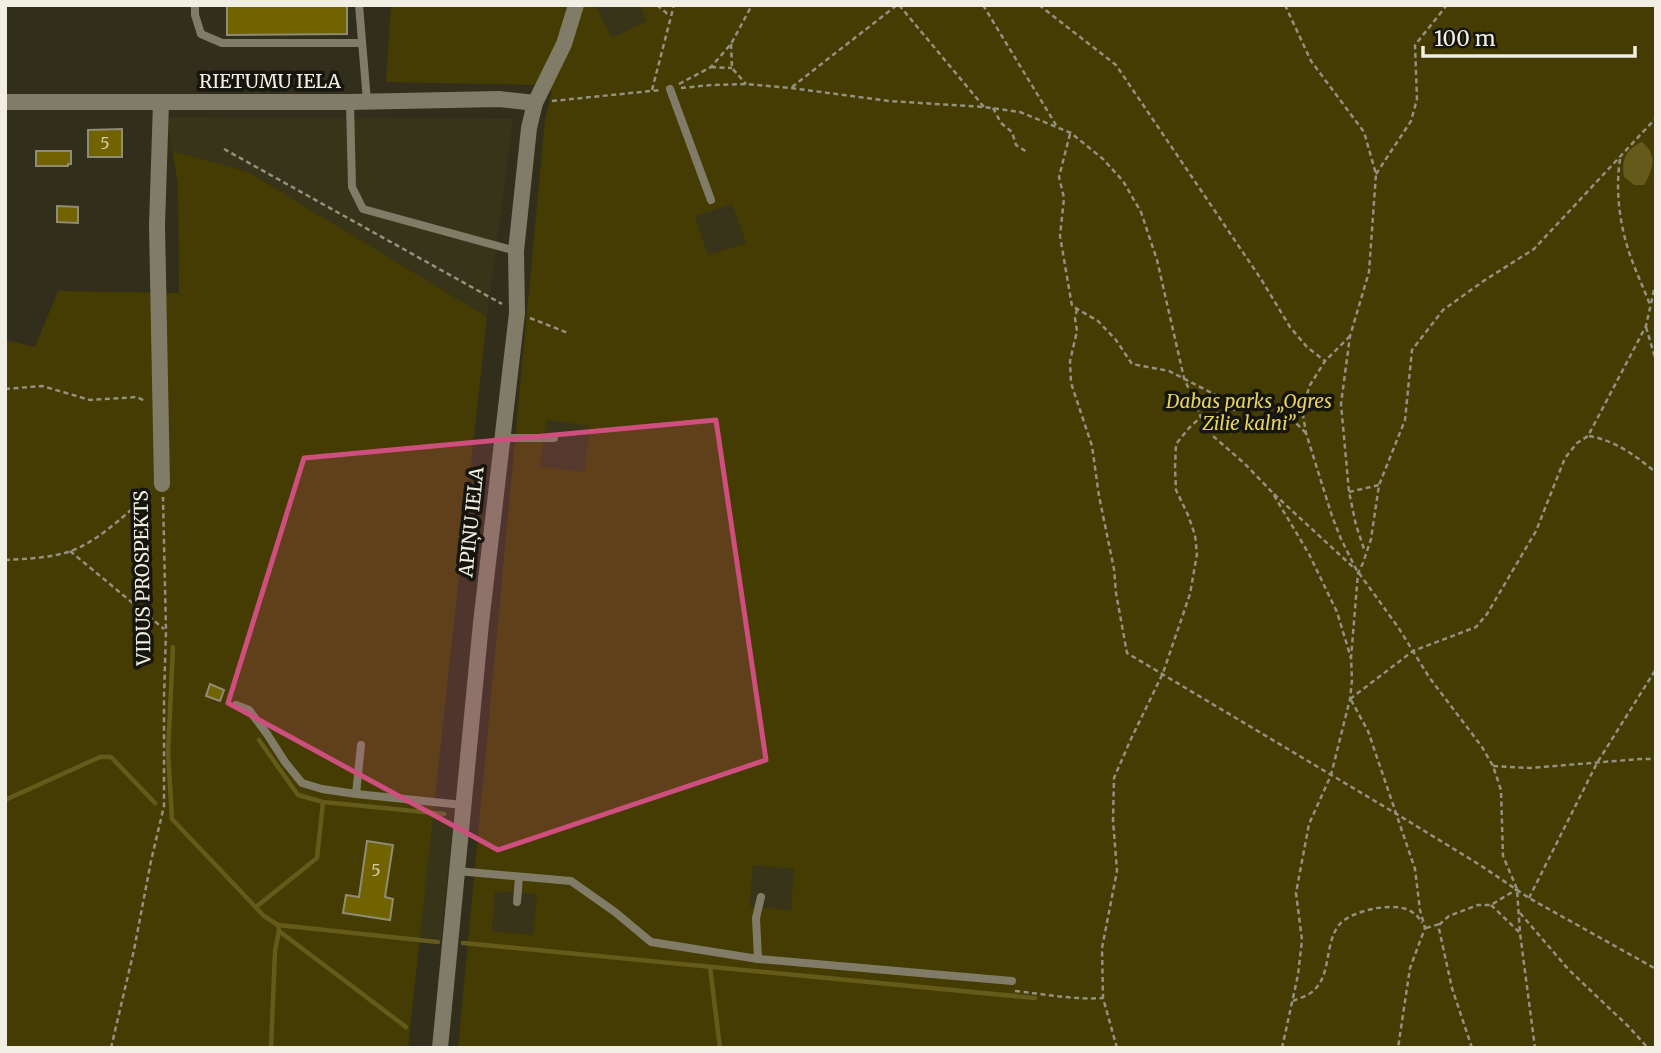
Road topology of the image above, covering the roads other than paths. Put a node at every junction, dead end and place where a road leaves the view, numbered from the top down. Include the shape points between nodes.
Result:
1 (195, 5) edge
2 (359, 5) edge
3 (576, 5) edge
4 (362, 43) junction
5 (670, 89) road end
6 (368, 101) junction
7 (5, 102) edge
8 (161, 102) junction
9 (350, 102) junction
10 (535, 103) junction
11 (711, 200) dead end
12 (516, 251) junction
13 (501, 438) junction
14 (554, 438) dead end
15 (162, 484) road end
16 (236, 705) dead end
17 (360, 745) dead end
18 (356, 794) junction
19 (463, 805) junction
20 (457, 871) junction
21 (519, 877) junction
22 (761, 897) dead end
23 (517, 902) dead end
24 (758, 959) junction
25 (1012, 981) dead end
26 (440, 1048) edge

1 - 4 lane via 201,34 222,43
2 - 4 lane
3 - 10 street, APIŅU IELA via 564,44
4 - 6 lane
5 - 11 lane
6 - 9 street, RIETUMU IELA
6 - 10 street, RIETUMU IELA via 499,99
7 - 8 street, RIETUMU IELA
8 - 9 street, RIETUMU IELA
8 - 15 street, VIDUS PROSPEKTS via 156,225
9 - 12 lane via 352,187 363,209
10 - 12 street, APIŅU IELA
12 - 13 street, APIŅU IELA via 517,313
13 - 14 lane
13 - 19 street, APIŅU IELA
16 - 18 lane via 249,710 302,783
17 - 18 lane
18 - 19 lane
19 - 20 street, APIŅU IELA
20 - 21 lane
20 - 26 street, APIŅU IELA
21 - 23 lane
21 - 24 lane via 571,881 651,942
22 - 24 lane via 756,918
24 - 25 lane

